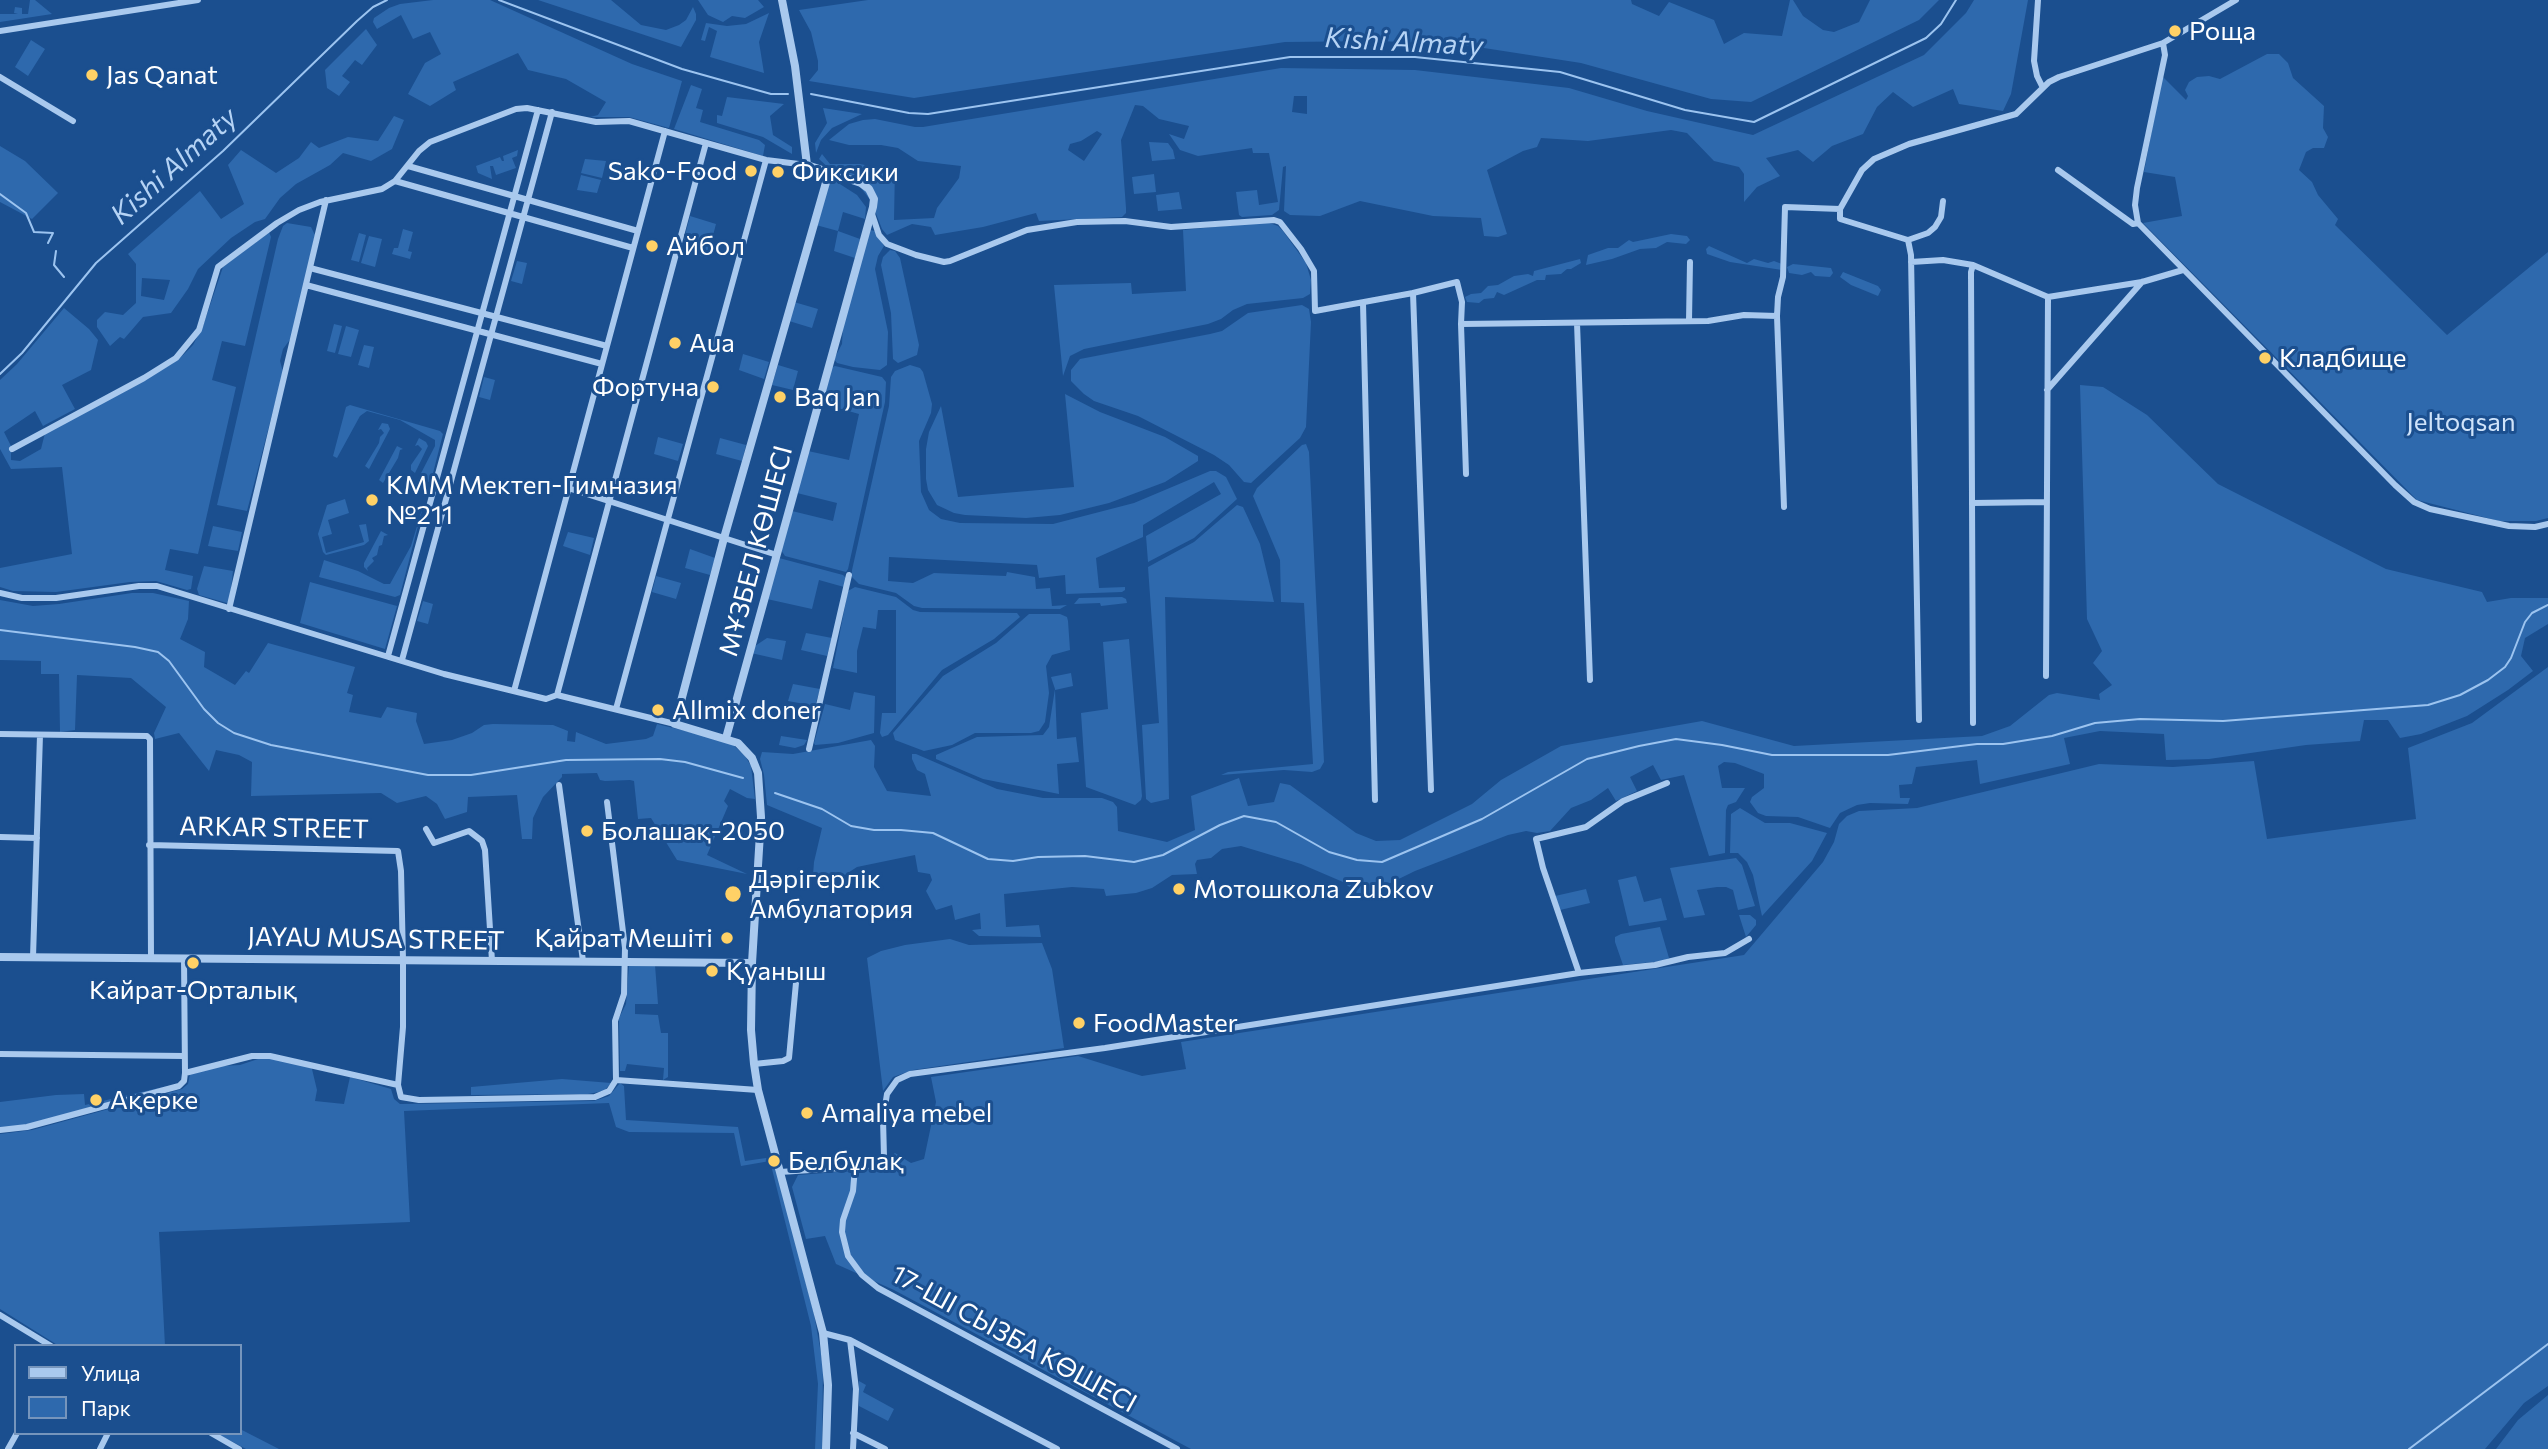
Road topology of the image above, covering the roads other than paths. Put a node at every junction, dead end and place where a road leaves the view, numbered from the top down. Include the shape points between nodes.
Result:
1 (198, 0) edge
2 (782, 0) edge
3 (2038, 0) edge
4 (2236, 0) edge
5 (2213, 1) edge
6 (2218, 10) junction
7 (0, 31) edge
8 (2163, 43) junction
9 (0, 77) edge
10 (2043, 88) junction
11 (538, 110) junction
12 (552, 113) junction
13 (73, 121) dead end
14 (665, 131) junction
15 (706, 143) junction
16 (766, 160) junction
17 (807, 165) junction
18 (408, 166) junction
19 (2058, 170) dead end
20 (829, 172) junction
21 (395, 181) junction
22 (515, 197) junction
23 (327, 200) junction
24 (528, 200) junction
25 (1943, 201) dead end
26 (1840, 209) junction
27 (510, 214) junction
28 (872, 214) junction
29 (523, 217) junction
30 (2138, 223) junction
31 (638, 231) junction
32 (1908, 240) junction
33 (633, 247) junction
34 (1690, 262) dead end
35 (1911, 262) junction
36 (1973, 265) junction
37 (310, 268) junction
38 (2183, 270) junction
39 (2143, 282) junction
40 (306, 285) junction
41 (1413, 293) junction
42 (2048, 297) junction
43 (1363, 303) junction
44 (482, 313) junction
45 (1777, 316) junction
46 (496, 317) junction
47 (1689, 321) junction
48 (1577, 323) junction
49 (1461, 324) junction
50 (478, 331) junction
51 (491, 334) junction
52 (607, 346) junction
53 (602, 364) junction
54 (2047, 390) junction
55 (12, 449) dead end
56 (1466, 474) dead end
57 (568, 488) junction
58 (609, 501) junction
59 (2047, 502) junction
60 (1972, 503) junction
61 (1784, 507) dead end
62 (667, 520) junction
63 (2548, 524) edge
64 (724, 538) junction
65 (777, 555) junction
66 (849, 575) dead end
67 (0, 593) edge
68 (229, 609) junction
69 (388, 656) junction
70 (402, 660) junction
71 (2046, 677) dead end
72 (1590, 680) dead end
73 (514, 691) junction
74 (557, 695) junction
75 (616, 709) junction
76 (1919, 720) dead end
77 (1973, 723) dead end
78 (675, 724) junction
79 (0, 734) edge
80 (40, 735) junction
81 (729, 738) junction
82 (747, 744) dead end
83 (809, 749) dead end
84 (1667, 783) dead end
85 (559, 785) dead end
86 (1430, 790) dead end
87 (1375, 800) dead end
88 (607, 802) dead end
89 (426, 829) dead end
90 (0, 837) edge
91 (37, 838) junction
92 (149, 845) junction
93 (1749, 939) dead end
94 (0, 957) edge
95 (33, 957) junction
96 (151, 958) junction
97 (184, 958) junction
98 (403, 960) junction
99 (492, 961) junction
100 (583, 961) junction
101 (625, 961) junction
102 (752, 963) junction
103 (797, 972) dead end
104 (1579, 973) junction
105 (0, 1054) edge
106 (184, 1056) junction
107 (754, 1064) junction
108 (185, 1073) junction
109 (616, 1080) junction
110 (398, 1085) junction
111 (758, 1090) junction
112 (0, 1130) edge
113 (855, 1167) junction
114 (780, 1172) junction
115 (0, 1315) edge
116 (823, 1333) junction
117 (850, 1340) junction
118 (48, 1344) edge
119 (853, 1433) junction
120 (214, 1435) edge
121 (239, 1449) edge
122 (826, 1449) edge
123 (853, 1449) edge
124 (885, 1449) edge
125 (1057, 1449) edge
126 (1177, 1449) edge

1 - 7 street
2 - 17 street
3 - 10 street via 2034,61
4 - 6 street
5 - 6 street
6 - 8 street
8 - 10 street via 2059,77
8 - 30 street via 2165,55 2137,188
9 - 13 street
10 - 26 street via 2016,114 1909,144 1874,159 1862,170
11 - 12 street
11 - 18 street via 516,109 436,139
11 - 22 street
12 - 14 street via 596,122 629,121
12 - 24 street
14 - 15 street
14 - 31 street
15 - 16 street
15 - 58 street
16 - 17 street
16 - 62 street
17 - 20 street
18 - 21 street
18 - 22 street
19 - 30 street via 2133,224
20 - 28 street via 869,189 874,199
20 - 64 street
21 - 23 street via 376,192
21 - 27 street
22 - 24 street
22 - 27 street
23 - 37 street
23 - 55 street via 286,217 218,267 199,330 176,358
24 - 29 street
24 - 31 street
25 - 32 street via 1935,227
26 - 32 street via 1840,219
26 - 45 street via 1786,207
27 - 29 street
27 - 44 street
28 - 43 street via 879,235 890,246 944,262 1027,230 1077,222 1125,221 1171,227 1268,219 1280,222 1314,271 1315,311
28 - 65 street, МҰЗБЕЛ КӨШЕСІ
29 - 33 street
29 - 46 street
30 - 38 street
31 - 33 street
32 - 35 street
33 - 52 street
34 - 47 street
35 - 36 street via 1943,260
35 - 76 street
36 - 42 street
36 - 60 street
37 - 40 street
37 - 44 street
38 - 39 street
38 - 63 street via 2414,502 2509,526
39 - 42 street
39 - 54 street
40 - 50 street
40 - 68 street
41 - 43 street
41 - 49 street via 1457,282
41 - 86 street
42 - 54 street
43 - 87 street
44 - 46 street
44 - 50 street
45 - 47 street
45 - 61 street
46 - 51 street
46 - 52 street
47 - 48 street
48 - 49 street
48 - 72 street
49 - 56 street
50 - 51 street
50 - 69 street
51 - 53 street
51 - 70 street
52 - 53 street
53 - 57 street
54 - 59 street
57 - 58 street
57 - 73 street
58 - 62 street
58 - 74 street
59 - 60 street
59 - 71 street
60 - 77 street
62 - 64 street
62 - 75 street
64 - 65 street
64 - 78 street
65 - 81 street, МҰЗБЕЛ КӨШЕСІ
66 - 83 street
67 - 68 street via 56,598 149,586
68 - 69 street
69 - 70 street
70 - 73 street
73 - 74 street via 546,699
74 - 75 street
75 - 78 street
78 - 81 street
79 - 80 street
80 - 91 street
80 - 92 street via 150,739
81 - 82 street
81 - 102 street via 752,758 759,779
84 - 104 street via 1623,801 1586,827 1536,839
85 - 100 street
88 - 101 street
89 - 99 street via 433,843 469,831 482,841
90 - 91 street
91 - 95 street
92 - 96 street
92 - 98 street, ARKAR STREET via 398,851
93 - 104 street via 1725,953
94 - 95 street, JAYAU MUSA STREET
95 - 96 street, JAYAU MUSA STREET
96 - 97 street, JAYAU MUSA STREET
97 - 98 street, JAYAU MUSA STREET
97 - 106 street
98 - 99 street, JAYAU MUSA STREET
98 - 110 street
99 - 100 street, JAYAU MUSA STREET
100 - 101 street, JAYAU MUSA STREET
101 - 102 street, JAYAU MUSA STREET
101 - 109 street via 624,994 615,1021
102 - 107 street
103 - 107 street via 789,1058
104 - 113 street via 910,1074 897,1080 887,1094 883,1160
105 - 106 street
106 - 108 street
107 - 111 street
108 - 110 street via 252,1056 270,1056
108 - 112 street via 182,1084 170,1090
109 - 110 street via 609,1091 595,1097 419,1100 401,1097
109 - 111 street
111 - 114 street
113 - 114 street
113 - 126 street, 17-ШІ СЫЗБА КӨШЕСІ via 842,1232 848,1256 862,1275 878,1288
114 - 116 street
115 - 118 street
116 - 117 street
116 - 122 street via 828,1385
117 - 119 street via 856,1389
117 - 125 street
119 - 123 street
119 - 124 street
120 - 121 street

